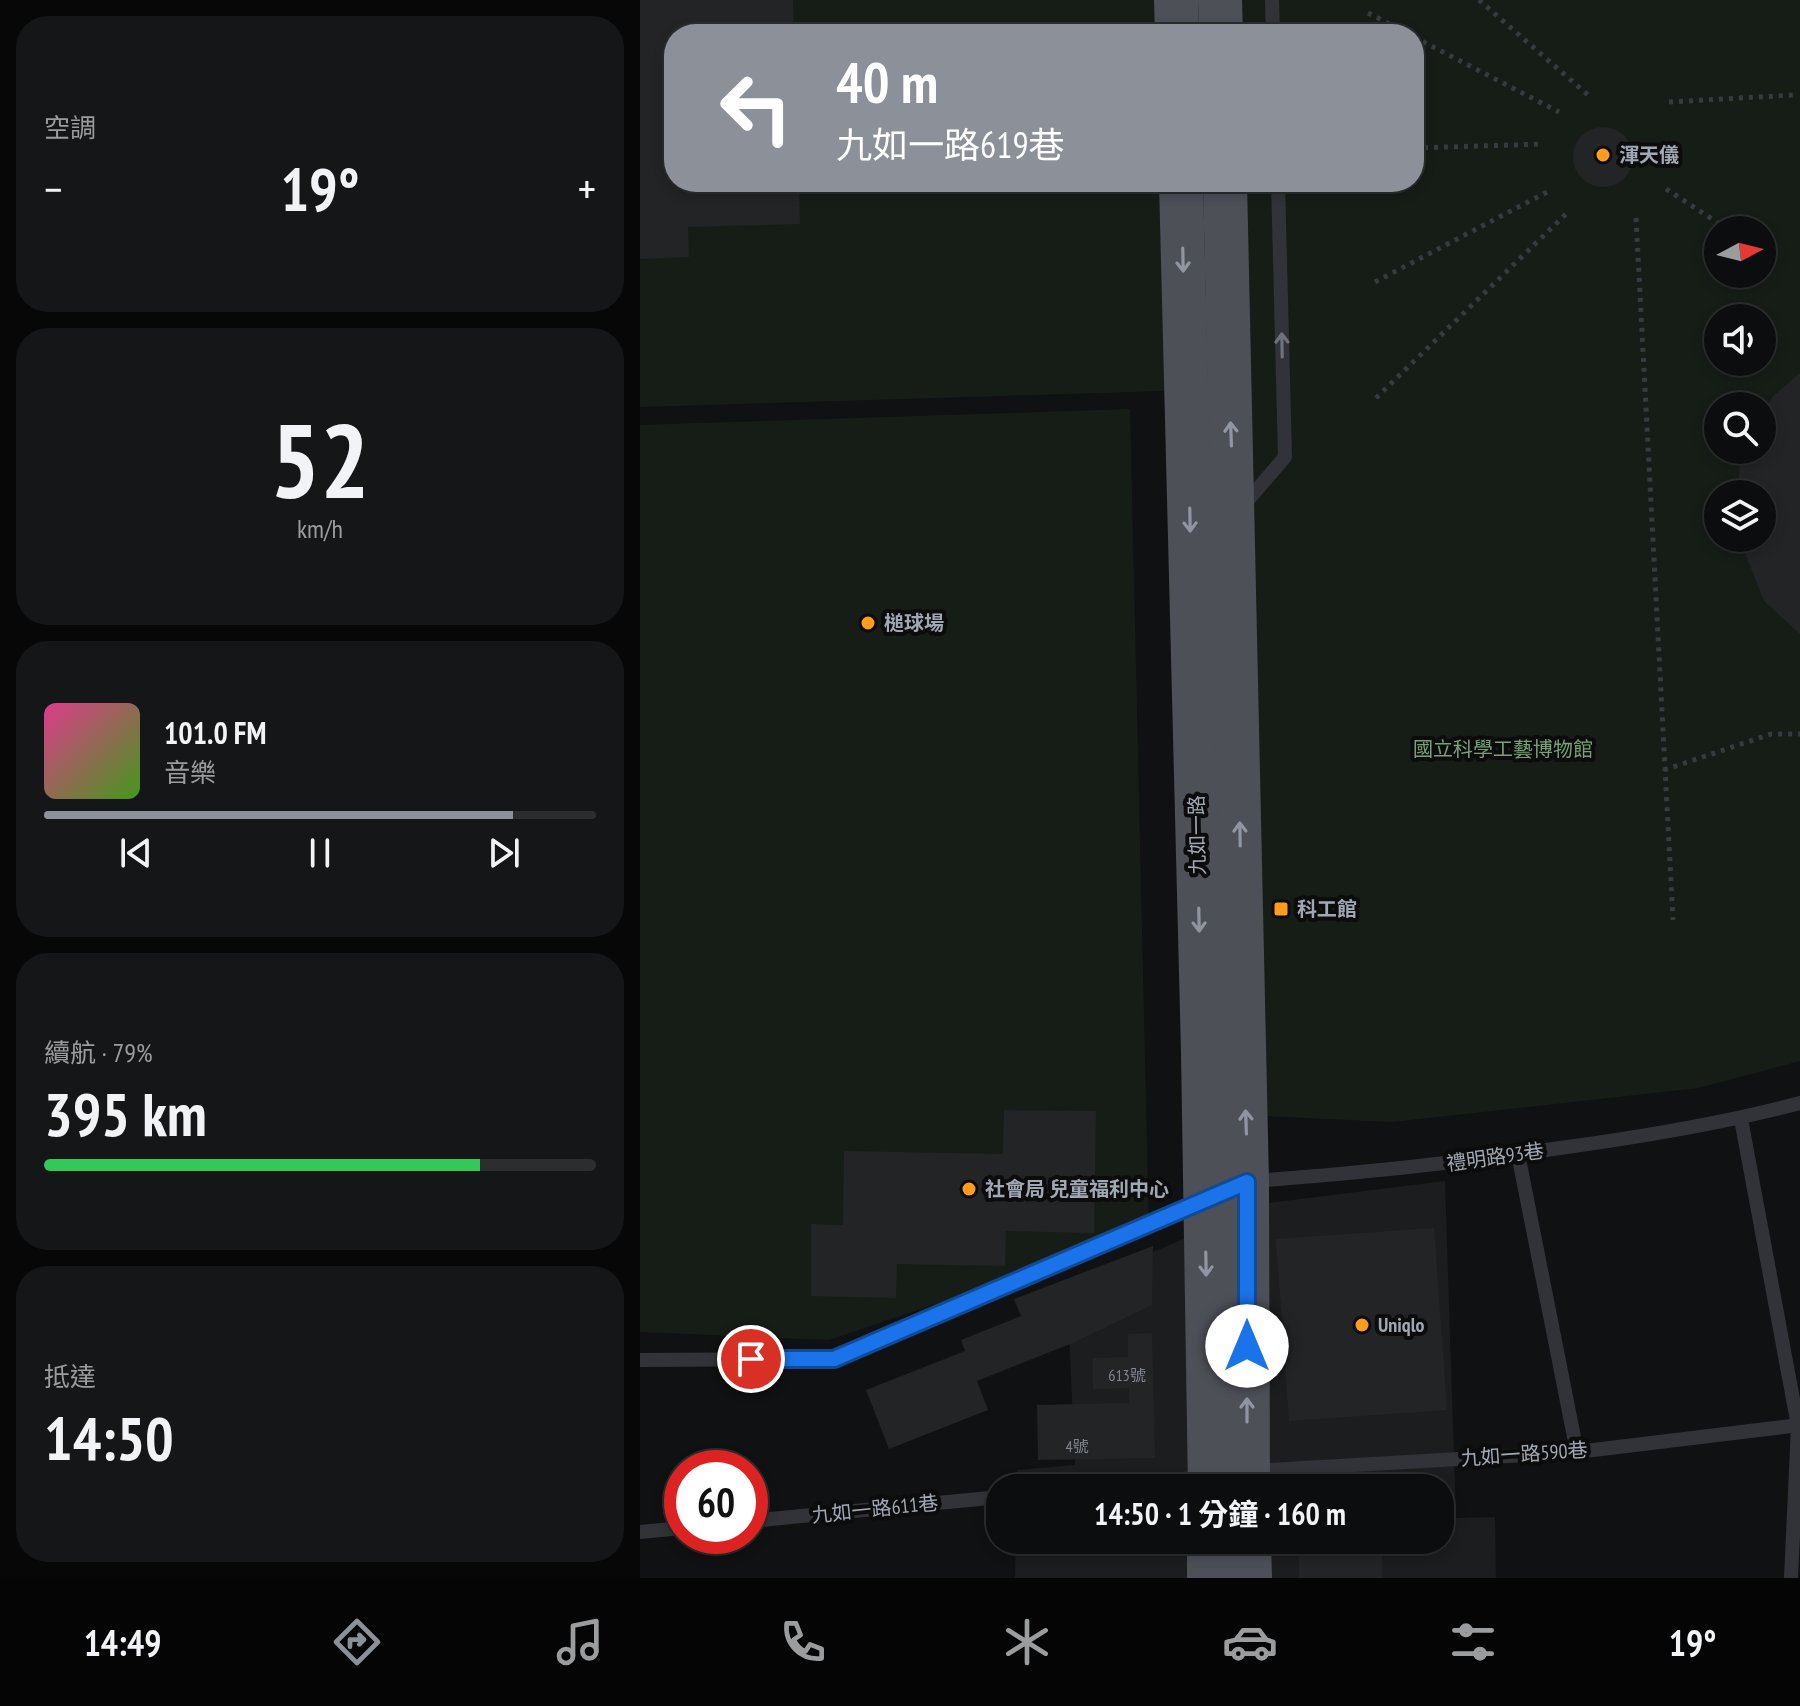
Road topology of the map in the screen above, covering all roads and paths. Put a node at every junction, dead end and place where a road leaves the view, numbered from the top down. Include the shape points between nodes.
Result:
1 (1176, 0) edge
2 (1220, 0) edge
3 (1272, 0) edge
4 (1479, 0) edge
5 (1368, 13) dead end
6 (1177, 24) edge
7 (1221, 24) edge
8 (1273, 24) edge
9 (1390, 24) edge
10 (1424, 41) edge
11 (1588, 95) dead end
12 (1794, 95) dead end
13 (1669, 102) dead end
14 (1559, 112) dead end
15 (1543, 144) dead end
16 (1424, 148) edge
17 (1666, 189) dead end
18 (1549, 191) dead end
19 (1181, 192) edge
20 (1225, 192) edge
21 (1278, 192) edge
22 (1568, 212) dead end
23 (1707, 216) edge
24 (1636, 218) dead end
25 (1375, 282) dead end
26 (1376, 398) dead end
27 (1233, 516) junction
28 (1800, 734) edge
29 (1664, 770) junction
30 (1673, 920) dead end
31 (1800, 1103) edge
32 (1741, 1119) junction
33 (1518, 1154) junction
34 (1226, 1190) junction
35 (640, 1360) edge
36 (1799, 1426) edge
37 (1577, 1452) junction
38 (1229, 1474) edge
39 (1313, 1474) edge
40 (986, 1498) edge
41 (768, 1519) edge
42 (664, 1530) edge
43 (640, 1532) edge
44 (1209, 1554) edge
45 (1249, 1554) edge
46 (1209, 1578) edge
47 (1250, 1578) edge
48 (1791, 1578) edge

1 - 6 main road
2 - 7 main road
3 - 8 lane
4 - 11 path
5 - 9 path
10 - 14 path
12 - 13 path
15 - 16 path
17 - 23 path
18 - 25 path
19 -> 34 main road, 九如一路
27 -> 20 main road, 九如一路
27 -> 21 lane via 1285,457
22 - 26 path
24 - 29 path
34 -> 27 main road, 九如一路
28 - 29 path via 1771,734
29 - 30 path
31 - 32 lane, 禮明路93巷
32 - 33 lane, 禮明路93巷
32 - 36 lane
33 - 34 lane, 禮明路93巷
33 - 37 lane
34 - 35 lane, 禮明路93巷 via 834,1359
34 - 38 main road, 九如一路
36 - 37 lane, 九如一路590巷
36 - 48 lane
37 - 39 lane, 九如一路590巷
40 - 41 lane, 九如一路611巷
42 - 43 lane
44 - 46 main road
45 - 47 main road

